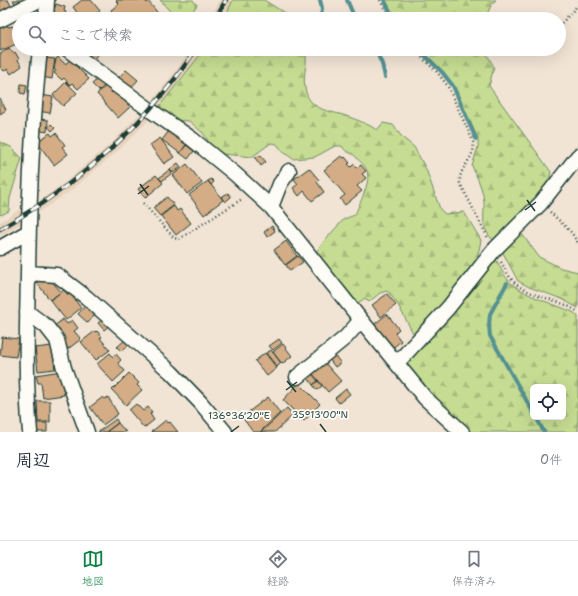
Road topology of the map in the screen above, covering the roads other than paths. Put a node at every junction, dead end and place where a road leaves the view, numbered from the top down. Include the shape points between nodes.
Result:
1 (39, 0) edge
2 (47, 0) edge
3 (29, 12) edge
4 (46, 12) edge
5 (12, 18) edge
6 (0, 20) edge
7 (39, 56) edge
8 (77, 56) edge
9 (578, 156) edge
10 (289, 171) dead end
11 (271, 207) junction
12 (28, 232) junction
13 (0, 248) edge
14 (28, 273) junction
15 (27, 312) junction
16 (361, 320) junction
17 (397, 364) junction
18 (297, 377) dead end
19 (456, 430) edge
20 (30, 432) edge
21 (87, 432) edge
22 (225, 432) edge

1 - 3 street
2 - 4 street
5 - 6 street
7 - 12 street
8 - 11 street via 192,139
9 - 17 street via 542,203 494,250 448,308
10 - 11 street via 280,184
11 - 16 street
12 - 13 street
12 - 14 street
14 - 15 street
14 - 22 street via 58,275 86,297 171,372
15 - 20 street
15 - 21 street via 46,326 57,340 64,368
16 - 17 street
16 - 18 street via 346,337
17 - 19 street

